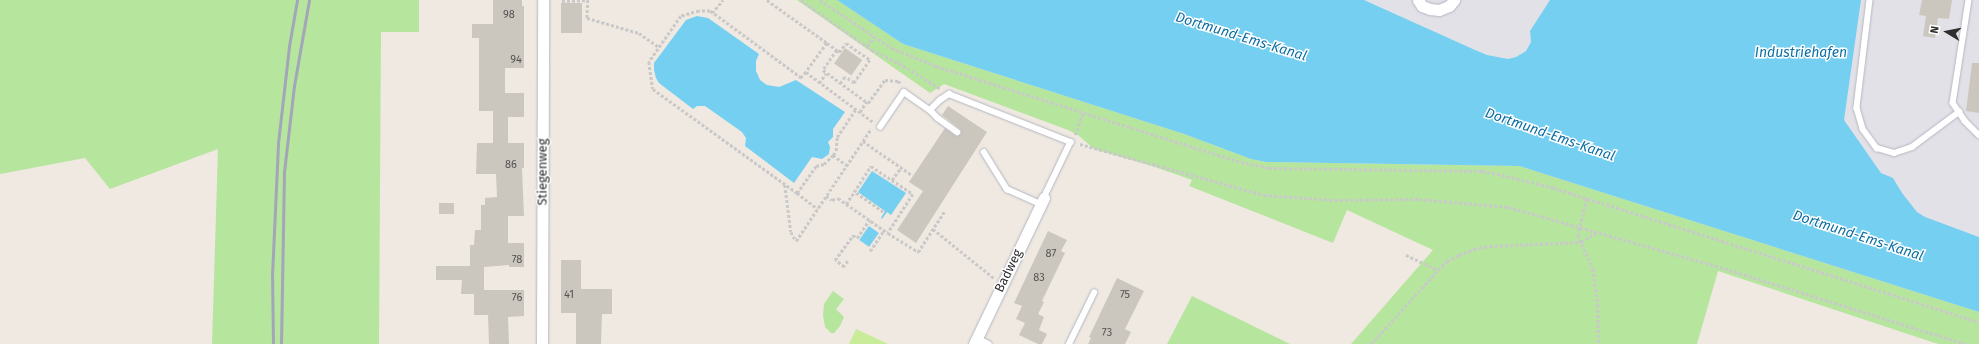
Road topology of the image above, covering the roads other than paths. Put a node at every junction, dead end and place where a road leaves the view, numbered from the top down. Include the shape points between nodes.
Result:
1 (543, 0) edge
2 (1418, 0) edge
3 (1454, 0) edge
4 (1870, 0) edge
5 (1969, 0) edge
6 (930, 110) junction
7 (1959, 112) junction
8 (877, 125) road end
9 (957, 132) dead end
10 (1979, 135) edge
11 (984, 152) dead end
12 (1042, 201) junction
13 (1094, 293) dead end
14 (975, 341) edge
15 (542, 344) edge
16 (988, 344) edge
17 (1069, 344) edge

1 - 15 street, Stiegenweg
2 - 3 street via 1422,6 1439,10 1449,6
4 - 7 lane via 1857,108 1863,128 1877,148 1894,153 1912,147
5 - 7 lane via 1953,103
6 - 8 lane via 904,92
6 - 9 lane
6 - 12 lane via 949,94 1071,142
7 - 10 lane
11 - 12 lane via 1007,189
12 - 14 street, Badweg
13 - 17 lane
14 - 16 lane

